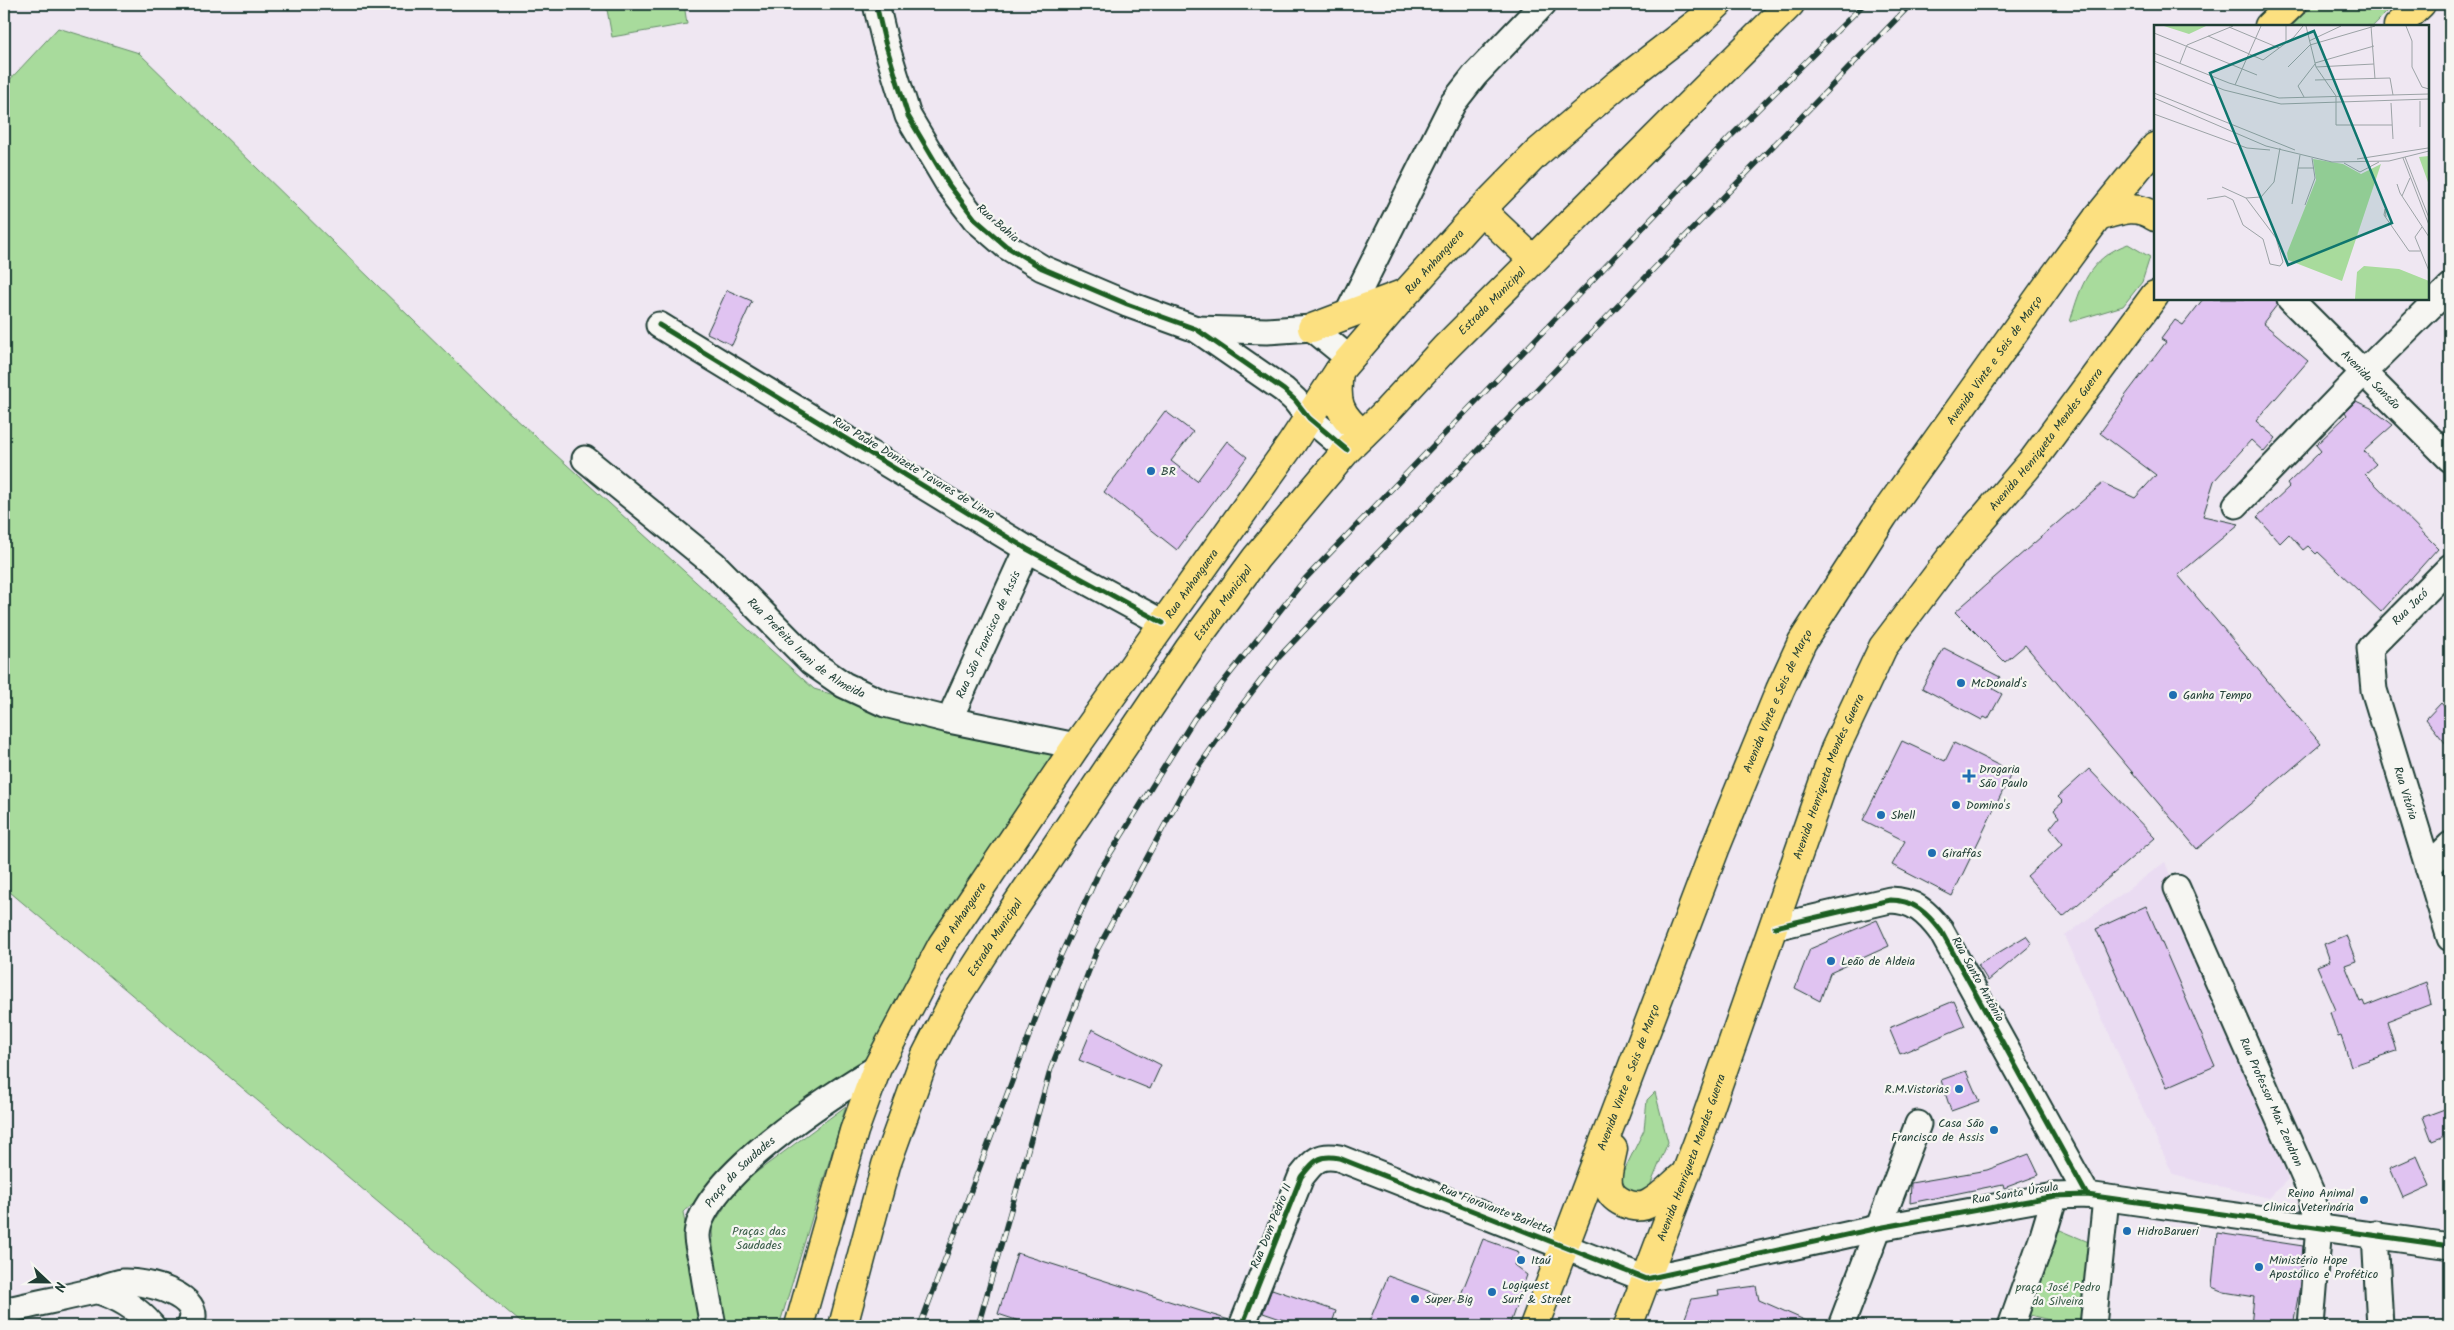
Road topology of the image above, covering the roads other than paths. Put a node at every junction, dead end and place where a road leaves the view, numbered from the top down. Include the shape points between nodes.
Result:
1 (1543, 4) edge
2 (1718, 4) edge
3 (1790, 4) edge
4 (2292, 4) edge
5 (2421, 4) edge
6 (876, 5) edge
7 (2270, 25) edge
8 (2399, 25) edge
9 (1745, 48) junction
10 (2154, 147) edge
11 (1482, 210) junction
12 (2154, 216) edge
13 (2098, 217) junction
14 (1522, 249) junction
15 (2450, 287) edge
16 (1406, 292) junction
17 (2154, 296) edge
18 (2291, 300) edge
19 (1348, 315) junction
20 (658, 325) dead end
21 (1312, 328) junction
22 (1196, 329) junction
23 (1445, 348) junction
24 (1344, 365) junction
25 (2363, 373) junction
26 (1309, 418) junction
27 (1355, 442) junction
28 (585, 459) dead end
29 (2450, 459) edge
30 (2236, 505) dead end
31 (1028, 549) junction
32 (2450, 567) edge
33 (1163, 623) junction
34 (2370, 648) joint
35 (949, 720) junction
36 (1076, 746) junction
37 (2450, 844) edge
38 (2428, 867) junction
39 (2177, 888) dead end
40 (1774, 927) junction
41 (2450, 938) edge
42 (876, 1068) junction
43 (1619, 1103) junction
44 (1918, 1124) dead end
45 (1339, 1158) joint
46 (1687, 1172) junction
47 (2055, 1196) junction
48 (2097, 1196) junction
49 (2319, 1226) junction
50 (1878, 1228) junction
51 (2376, 1234) junction
52 (1565, 1246) junction
53 (2450, 1246) edge
54 (1646, 1279) junction
55 (95, 1290) junction
56 (4, 1311) edge
57 (152, 1326) edge
58 (190, 1326) edge
59 (713, 1326) edge
60 (799, 1326) edge
61 (842, 1326) edge
62 (1242, 1326) edge
63 (1534, 1326) edge
64 (1628, 1326) edge
65 (1841, 1326) edge
66 (2011, 1326) edge
67 (2093, 1326) edge
68 (2311, 1326) edge
69 (2380, 1326) edge

1 - 19 street via 1474,75 1453,103
2 - 11 main road, Rua Anhanguera via 1537,153
3 - 9 main road, Estrada Municipal
4 - 7 main road
5 - 8 main road
6 - 22 street, Rua Bahia via 908,116 949,185 975,219 1006,246 1042,268
9 - 14 main road via 1696,79
9 - 23 main road, Estrada Municipal
10 - 13 main road, Avenida Vinte e Seis de Março
11 - 14 main road
11 - 16 main road, Rua Anhanguera
12 - 13 main road via 2130,208
13 - 43 main road, Avenida Vinte e Seis de Março via 1884,515 1802,642 1716,849
14 - 23 main road via 1502,275 1464,313
15 - 25 street
16 - 19 main road
16 - 24 main road, Rua Anhanguera
17 - 40 main road, Avenida Henriqueta Mendes Guerra via 2034,459 1954,553 1883,647 1835,749
18 - 25 street, Avenida Sansão
19 - 21 main road
20 - 31 street, Rua Padre Donizete Tavares de Lima
21 - 22 street via 1267,331
21 - 24 street
22 - 26 street via 1284,390
23 - 27 main road, Estrada Municipal
24 - 26 main road, Rua Anhanguera
24 - 27 main road via 1336,393
25 - 29 street, Avenida Sansão
25 - 30 street
26 - 27 street
26 - 33 main road, Rua Anhanguera
27 - 61 main road, Estrada Municipal via 1256,558 1188,649 954,1002 925,1056 902,1116
28 - 35 street, Rua Prefeito Irani de Almeida via 714,564 811,662 844,685 885,704
31 - 33 street, Rua Padre Donizete Tavares de Lima
31 - 35 street, Rua São Francisco de Assis
32 - 34 street, Rua Jacó
33 - 36 main road, Rua Anhanguera
34 - 38 street, Rua Vitória via 2374,690
35 - 36 street, Rua Prefeito Irani de Almeida
36 - 42 main road, Rua Anhanguera via 942,946
37 - 38 street
38 - 41 street, Rua Vitória
39 - 49 street, Rua Professor Max Zendron via 2311,1192
40 - 46 main road, Avenida Henriqueta Mendes Guerra
40 - 48 street, Rua Santo Antônio via 1890,900 1902,900 1928,914
42 - 59 street, Praça da Saudades via 826,1099 748,1160 714,1196 703,1214 697,1236
42 - 60 main road, Rua Anhanguera via 854,1131
43 - 46 main road via 1606,1179 1612,1195 1630,1206 1644,1206
43 - 52 main road, Avenida Vinte e Seis de Março
44 - 50 street
45 - 52 street, Rua Fioravante Barletta
45 - 62 street, Rua Dom Pedro II via 1326,1156 1313,1162 1301,1177
46 - 54 main road, Avenida Henriqueta Mendes Guerra
47 - 48 street, Rua Santa Úrsula
47 - 50 street, Rua Santa Úrsula
47 - 66 street
48 - 49 street, Rua Santa Úrsula
48 - 67 street
49 - 51 street, Rua Santa Úrsula
49 - 68 street, Rua Professor Max Zendron
50 - 54 street, Rua Santa Úrsula
50 - 65 street
51 - 53 street, Rua Santa Úrsula
51 - 69 street
52 - 54 street, Rua Fioravante Barletta
52 - 63 main road, Avenida Vinte e Seis de Março
54 - 64 main road, Avenida Henriqueta Mendes Guerra
55 - 56 street
55 - 57 street via 128,1304
55 - 58 street via 123,1282 180,1296 191,1304 194,1314

